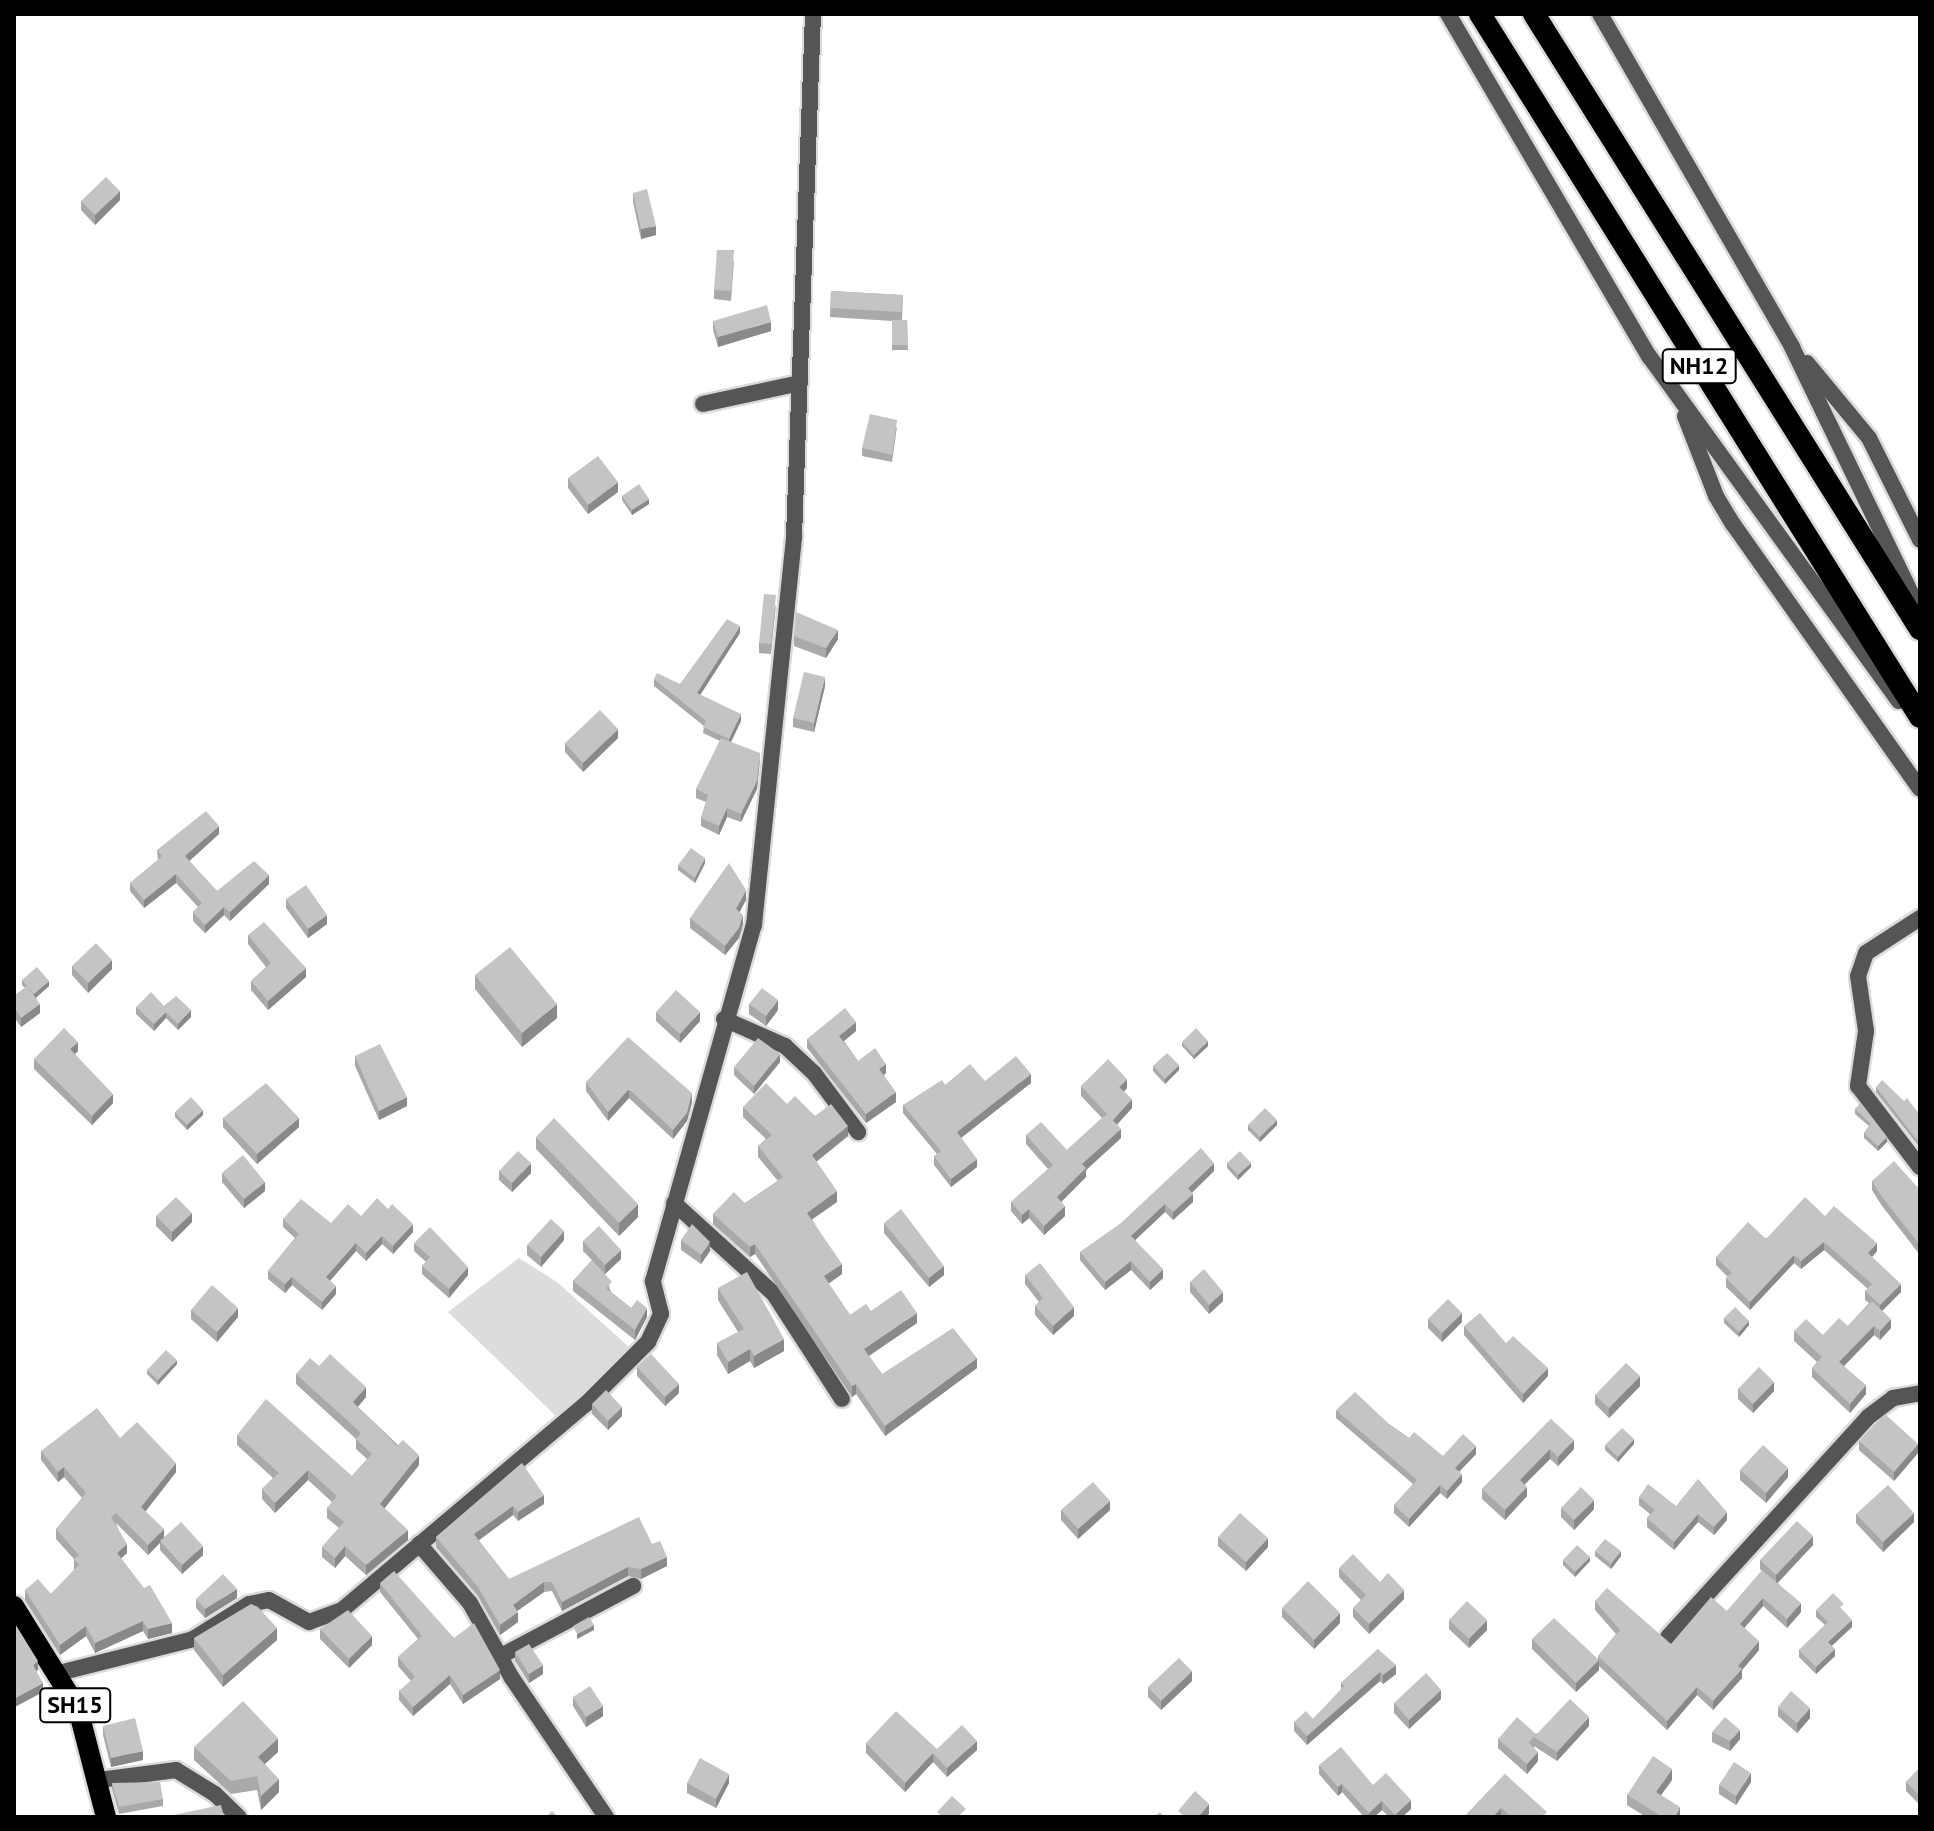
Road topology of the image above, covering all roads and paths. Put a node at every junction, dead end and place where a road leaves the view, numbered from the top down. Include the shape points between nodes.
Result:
1 (813, 14) edge
2 (1448, 14) edge
3 (1480, 14) edge
4 (1534, 14) edge
5 (1600, 14) edge
6 (1792, 347) junction
7 (800, 383) junction
8 (1676, 394) junction
9 (703, 404) dead end
10 (1920, 540) edge
11 (1920, 612) edge
12 (1920, 629) edge
13 (1920, 717) edge
14 (1920, 727) edge
15 (1920, 789) edge
16 (1920, 918) edge
17 (724, 1019) junction
18 (858, 1132) dead end
19 (1920, 1167) edge
20 (674, 1203) junction
21 (1920, 1393) edge
22 (842, 1399) dead end
23 (419, 1544) junction
24 (633, 1586) dead end
25 (14, 1606) edge
26 (1668, 1637) edge
27 (499, 1657) junction
28 (59, 1673) junction
29 (99, 1780) junction
30 (106, 1817) edge
31 (239, 1817) edge
32 (606, 1817) edge

1 - 7 street
2 - 8 street
3 - 13 highway, NH12
4 - 12 highway, NH12
5 - 6 street
6 - 10 street via 1865,431
6 - 11 street
7 - 9 street
7 - 17 street via 794,537 755,912
8 - 14 street
8 - 15 street via 1716,496 1733,524
16 - 19 street via 1866,953 1858,976 1866,1031 1858,1086
17 - 18 street via 785,1046 814,1073
17 - 20 street
20 - 22 street via 774,1294
20 - 23 street via 653,1281 661,1314 648,1342 586,1404
21 - 26 street via 1893,1398 1868,1417
23 - 27 street via 470,1603
23 - 28 street via 342,1610 309,1622 269,1600 230,1612 193,1639
24 - 27 street
25 - 28 main road, SH15
27 - 32 street
28 - 29 main road, SH15 via 78,1709
29 - 30 main road, SH15
29 - 31 street via 176,1770 215,1794

